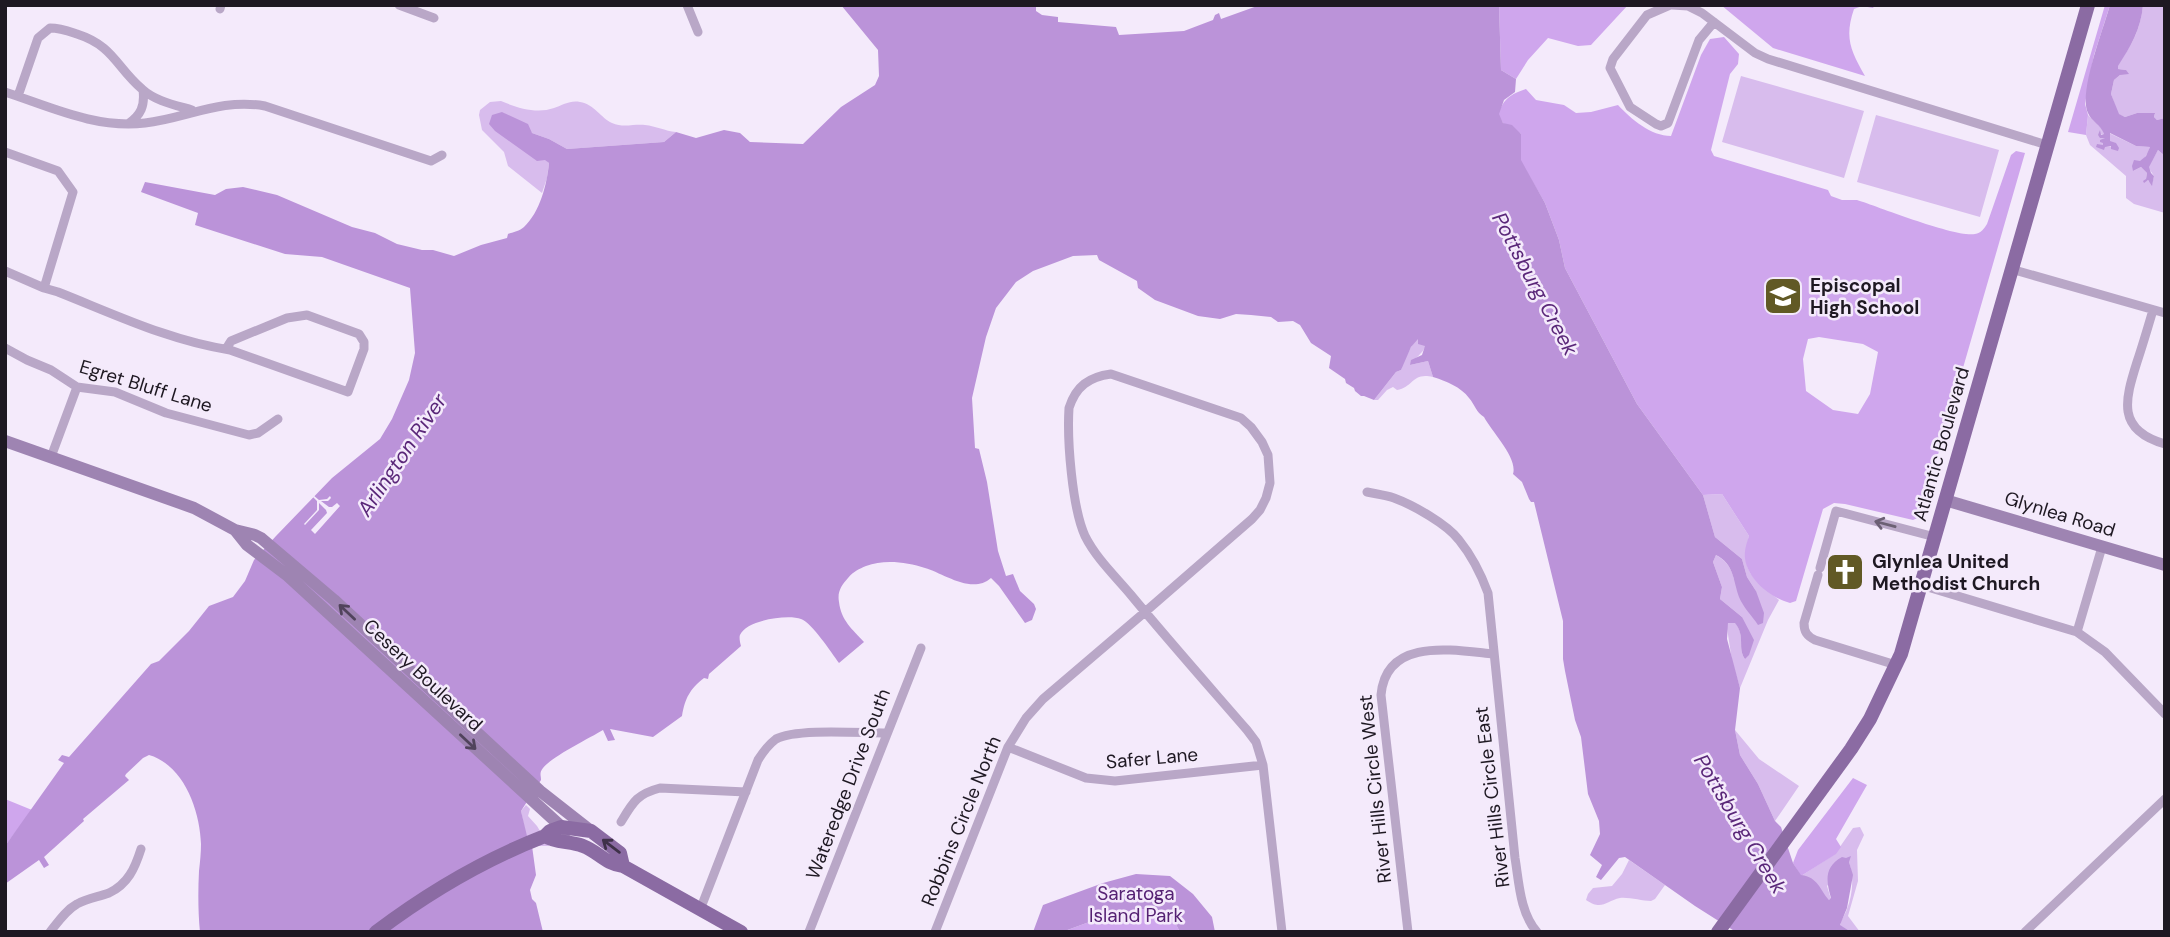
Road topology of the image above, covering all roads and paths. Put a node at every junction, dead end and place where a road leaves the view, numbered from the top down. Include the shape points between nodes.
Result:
1 (399, 5) edge
2 (687, 5) edge
3 (1671, 5) edge
4 (2088, 5) edge
5 (434, 18) dead end
6 (1714, 22) junction
7 (698, 32) dead end
8 (143, 90) junction
9 (5, 92) edge
10 (18, 96) junction
11 (193, 111) junction
12 (128, 124) junction
13 (2047, 145) junction
14 (5, 152) edge
15 (442, 155) dead end
16 (2011, 269) junction
17 (5, 271) edge
18 (44, 288) junction
19 (2153, 310) junction
20 (2165, 313) edge
21 (5, 348) edge
22 (226, 349) junction
23 (77, 387) junction
24 (278, 419) dead end
25 (5, 441) edge
26 (2165, 444) edge
27 (51, 457) junction
28 (1367, 492) dead end
29 (1945, 500) junction
30 (1935, 537) junction
31 (2102, 547) junction
32 (2165, 565) edge
33 (1921, 585) junction
34 (1145, 612) junction
35 (2077, 632) junction
36 (921, 648) dead end
37 (1493, 654) junction
38 (1896, 665) junction
39 (2165, 714) edge
40 (886, 733) junction
41 (1008, 747) junction
42 (1263, 765) junction
43 (746, 792) junction
44 (536, 797) junction
45 (2165, 799) edge
46 (621, 822) dead end
47 (561, 827) junction
48 (591, 831) junction
49 (545, 836) junction
50 (586, 847) junction
51 (141, 849) dead end
52 (623, 866) junction
53 (700, 910) junction
54 (1719, 931) edge
55 (50, 932) edge
56 (376, 932) edge
57 (741, 932) edge
58 (809, 932) edge
59 (935, 932) edge
60 (1282, 932) edge
61 (1408, 932) edge
62 (1537, 932) edge
63 (2025, 932) edge

1 - 5 street
2 - 7 street
3 - 6 street via 1688,6
3 - 6 street via 1647,15 1610,68 1630,107 1661,126 1668,123 1699,40
4 - 13 main road, Atlantic Boulevard
6 - 13 street via 1768,59
8 - 10 street via 103,46 50,28 38,38
8 - 11 street
8 - 12 street via 142,111
9 - 10 street
10 - 12 street via 90,121
11 - 12 street
11 - 15 street via 231,103 265,106 431,161
13 - 16 main road, Atlantic Boulevard
14 - 18 street via 58,170 73,192
16 - 19 street
16 - 29 main road, Atlantic Boulevard
17 - 18 street
18 - 22 street via 144,326
19 - 20 street
19 - 26 street via 2127,409 2137,430
21 - 23 street, Egret Bluff Lane
22 - 22 street via 348,392 364,342 359,334 307,315 231,341
23 - 24 street, Egret Bluff Lane via 115,392 166,413 249,435
23 - 27 street
25 - 27 main road, Cesery Boulevard
27 - 44 main road, Cesery Boulevard via 194,508 235,530 247,545 257,544
28 - 37 street, River Hills Circle East via 1392,497 1458,537 1488,593
29 - 30 main road, Atlantic Boulevard
29 - 31 main road, Glynlea Road
30 - 33 main road, Atlantic Boulevard
30 -> 38 street via 1836,511 1804,630 1815,640
31 - 32 main road, Glynlea Road
31 - 35 street
33 - 35 street
33 - 38 main road, Atlantic Boulevard
34 - 34 street via 1086,537 1073,486 1068,419 1072,398 1092,378 1111,374 1241,418 1257,435 1270,468 1266,498 1252,519
34 - 41 street, Robbins Circle North via 1043,699
34 - 42 street via 1247,730
35 - 39 street via 2105,652
36 - 40 street, Wateredge Drive South
37 - 61 street, River Hills Circle West via 1446,649 1414,653 1389,669 1382,685
37 - 62 street, River Hills Circle East via 1515,858 1522,900
38 - 54 main road, Atlantic Boulevard via 1870,719
40 - 43 street via 796,733 778,738 763,752
40 - 58 street, Wateredge Drive South
41 - 42 street, Safer Lane via 1098,780
41 - 59 street, Robbins Circle North
42 - 60 street
43 - 46 street via 647,791
43 - 53 street
44 - 47 main road, Cesery Boulevard
44 - 48 main road, Cesery Boulevard
45 - 63 street
47 - 48 main road
47 - 49 main road
47 - 50 main road, Cesery Boulevard
52 -> 48 main road via 620,853
49 - 50 main road
49 - 56 main road via 474,867
50 - 52 main road via 612,865
51 - 55 street via 125,883 74,905
52 - 53 main road
53 - 57 main road

